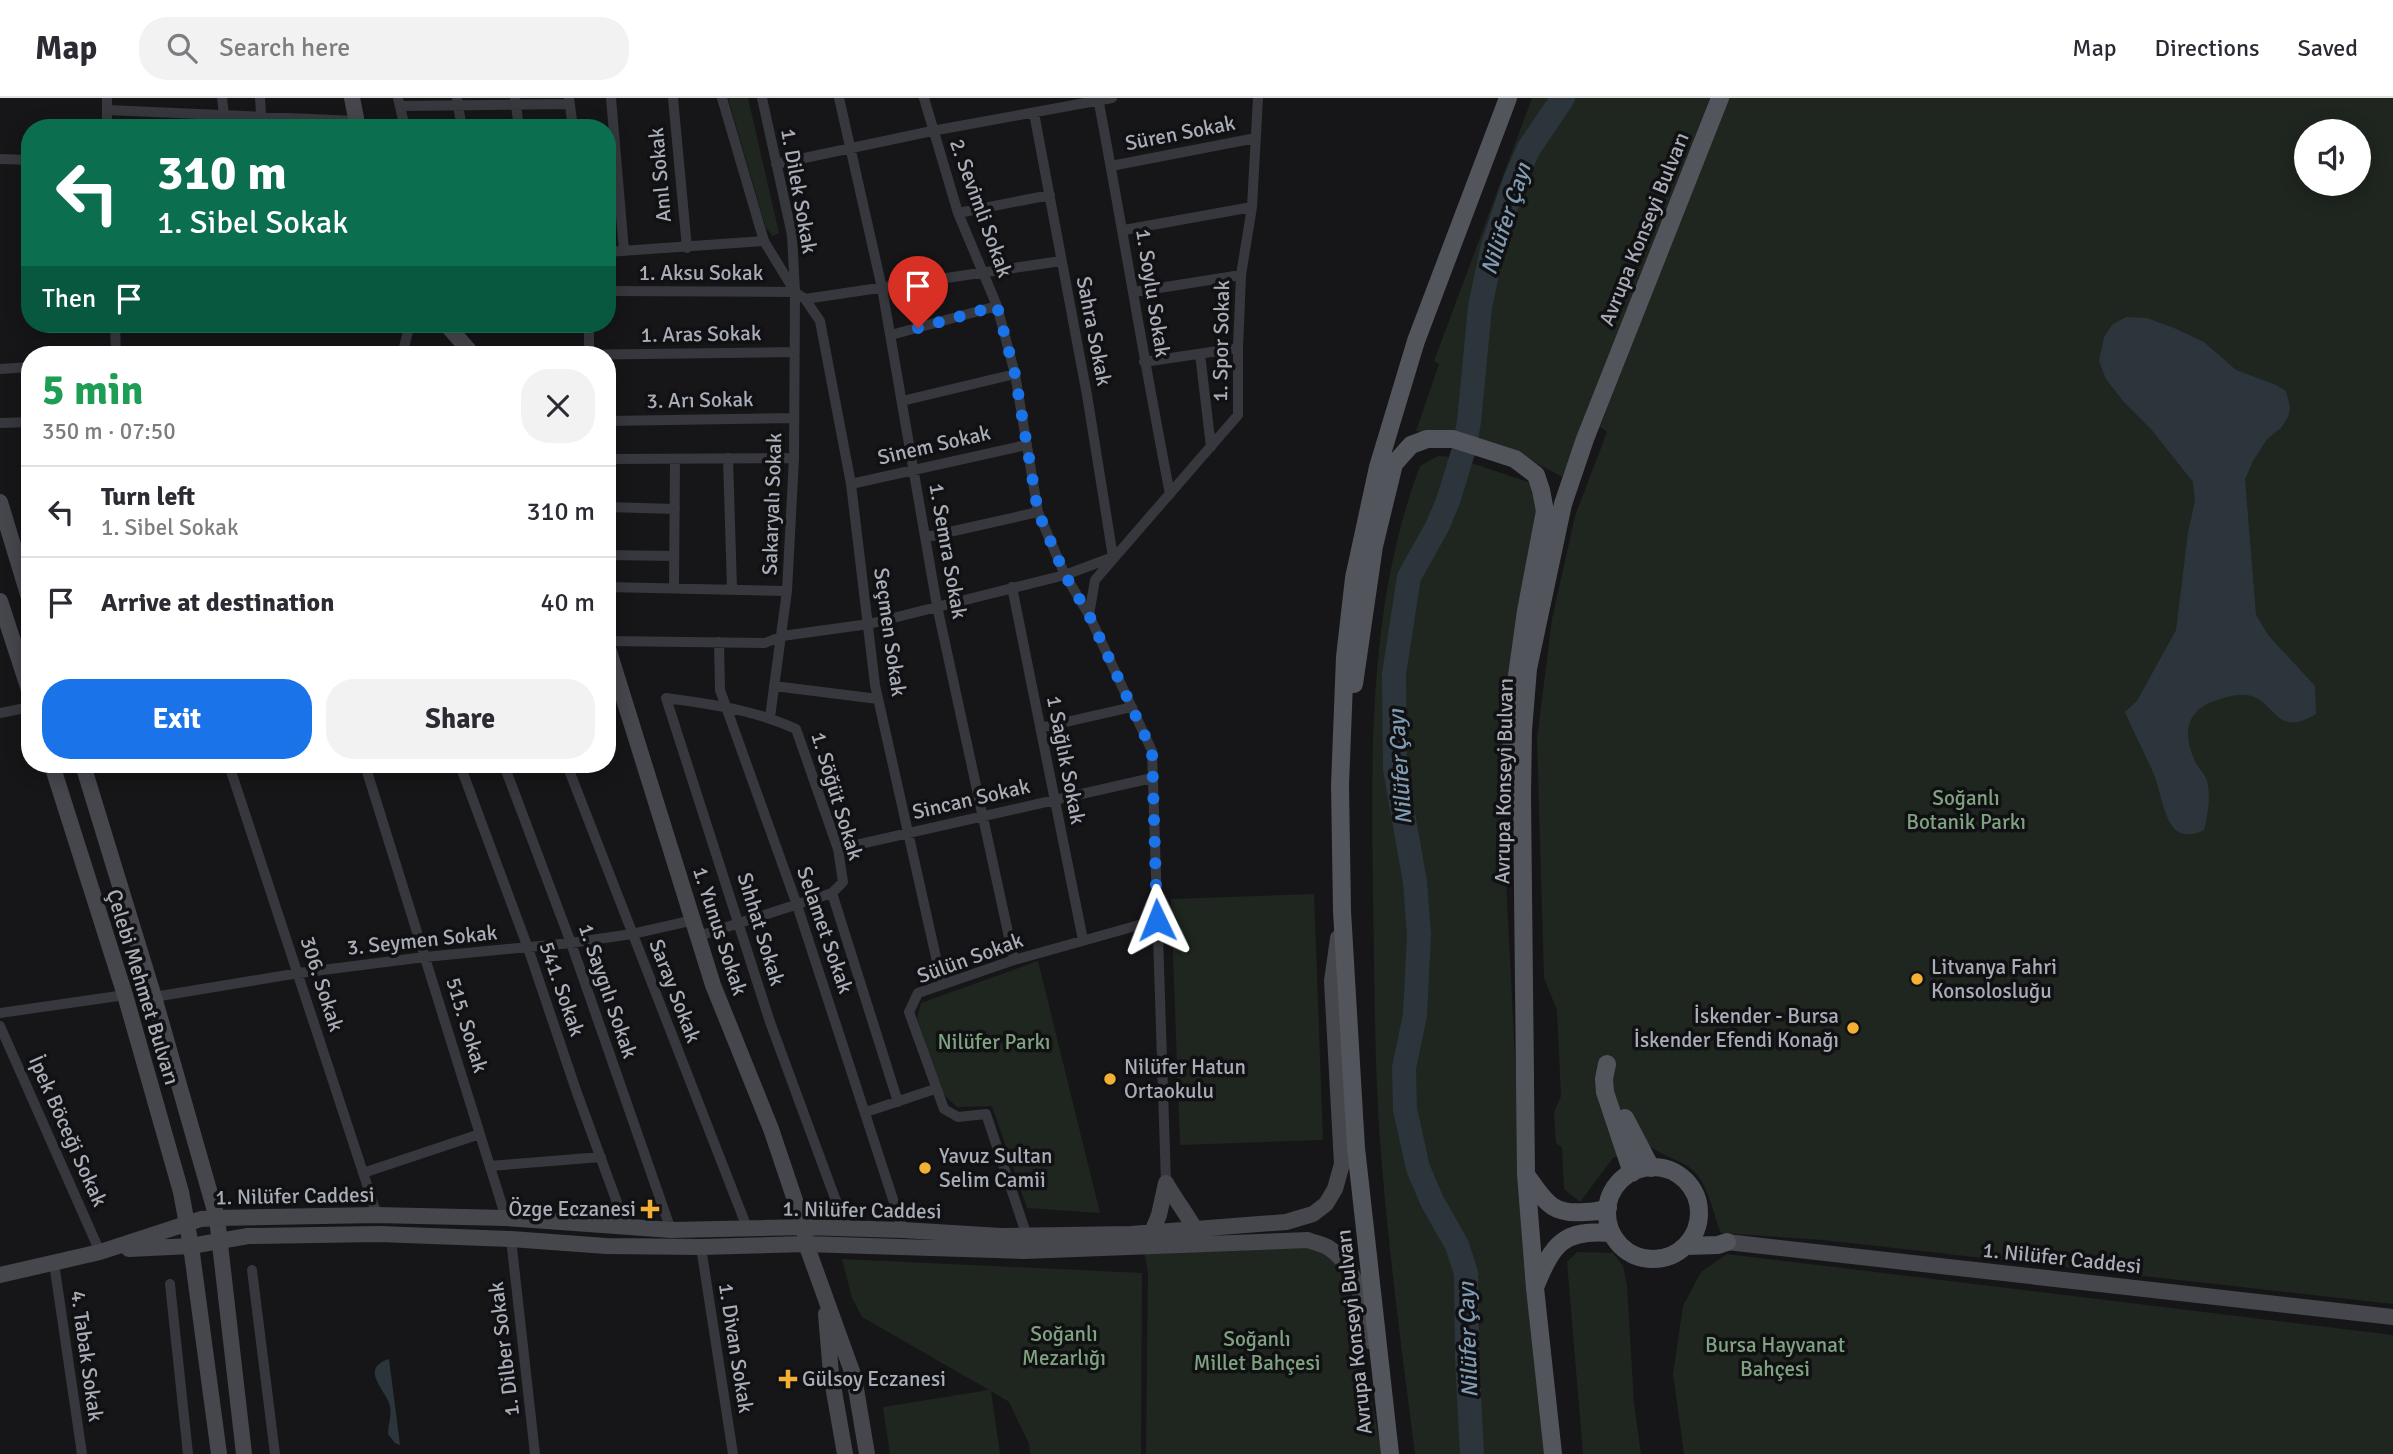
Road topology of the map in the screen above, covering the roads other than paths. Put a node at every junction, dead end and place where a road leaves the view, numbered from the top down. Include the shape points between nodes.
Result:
1 (152, 98) edge
2 (222, 98) edge
3 (260, 98) edge
4 (352, 98) edge
5 (611, 98) edge
6 (673, 98) edge
7 (722, 98) edge
8 (762, 98) edge
9 (839, 98) edge
10 (924, 98) edge
11 (1112, 98) edge
12 (1258, 98) edge
13 (1508, 98) edge
14 (1720, 98) edge
15 (1098, 99) edge
16 (515, 101) edge
17 (569, 101) edge
18 (399, 102) edge
19 (457, 102) edge
20 (107, 104) edge
21 (152, 111) junction
22 (1034, 113) junction
23 (224, 115) junction
24 (246, 119) edge
25 (262, 119) edge
26 (356, 119) edge
27 (518, 119) edge
28 (572, 119) edge
29 (613, 119) edge
30 (932, 131) junction
31 (1256, 138) junction
32 (852, 147) junction
33 (616, 157) edge
34 (0, 159) edge
35 (21, 160) edge
36 (776, 164) junction
37 (1111, 166) junction
38 (1050, 195) junction
39 (1252, 207) junction
40 (958, 213) junction
41 (1124, 230) junction
42 (764, 242) junction
43 (687, 248) junction
44 (616, 251) edge
45 (624, 251) junction
46 (1060, 261) junction
47 (983, 272) junction
48 (1241, 275) junction
49 (882, 288) junction
50 (616, 291) edge
51 (795, 292) junction
52 (1133, 292) junction
53 (805, 299) junction
54 (997, 306) junction
55 (891, 335) junction
56 (1238, 348) junction
57 (795, 352) junction
58 (1200, 354) junction
59 (616, 355) edge
60 (1144, 362) junction
61 (21, 368) edge
62 (0, 369) edge
63 (1015, 374) junction
64 (902, 401) junction
65 (794, 418) junction
66 (616, 421) edge
67 (21, 422) edge
68 (0, 423) edge
69 (1026, 445) junction
70 (1211, 447) junction
71 (675, 458) junction
72 (728, 458) junction
73 (794, 458) junction
74 (616, 459) edge
75 (914, 469) junction
76 (851, 484) junction
77 (1170, 494) junction
78 (0, 502) edge
79 (616, 507) edge
80 (675, 509) junction
81 (1038, 512) junction
82 (927, 537) junction
83 (616, 555) edge
84 (674, 556) junction
85 (1113, 557) junction
86 (21, 561) edge
87 (1065, 575) junction
88 (616, 587) edge
89 (1012, 587) junction
90 (674, 588) junction
91 (732, 589) junction
92 (787, 591) junction
93 (0, 601) edge
94 (937, 606) junction
95 (1089, 615) junction
96 (869, 624) junction
97 (782, 636) junction
98 (719, 642) junction
99 (616, 643) edge
100 (21, 665) edge
101 (774, 686) junction
102 (616, 690) edge
103 (878, 699) junction
104 (727, 707) junction
105 (1132, 707) junction
106 (21, 709) edge
107 (0, 713) edge
108 (770, 717) junction
109 (1040, 727) junction
110 (55, 773) edge
111 (85, 773) edge
112 (232, 773) edge
113 (368, 773) edge
114 (463, 773) edge
115 (507, 773) edge
116 (570, 773) edge
117 (1152, 778) junction
118 (1340, 785) junction
119 (1054, 800) junction
120 (982, 816) junction
121 (908, 833) junction
122 (838, 849) junction
123 (1525, 868) junction
124 (832, 893) junction
125 (797, 905) junction
126 (1342, 911) junction
127 (694, 920) junction
128 (1157, 920) junction
129 (740, 923) junction
130 (632, 933) junction
131 (699, 936) junction
132 (1083, 940) junction
133 (571, 943) junction
134 (528, 948) junction
135 (425, 957) junction
136 (1014, 960) junction
137 (299, 973) junction
138 (942, 984) junction
139 (125, 995) junction
140 (154, 996) junction
141 (0, 1013) edge
142 (0, 1026) edge
143 (935, 1089) junction
144 (898, 1101) junction
145 (866, 1112) junction
146 (480, 1134) junction
147 (601, 1157) junction
148 (490, 1166) junction
149 (1651, 1168) junction
150 (363, 1173) junction
151 (1632, 1173) junction
152 (1526, 1174) junction
153 (1166, 1183) junction
154 (1608, 1208) junction
155 (377, 1215) junction
156 (217, 1218) junction
157 (506, 1218) junction
158 (1698, 1218) junction
159 (188, 1223) junction
160 (626, 1227) junction
161 (846, 1228) junction
162 (671, 1230) junction
163 (748, 1230) junction
164 (903, 1230) junction
165 (1611, 1233) junction
166 (805, 1236) junction
167 (1027, 1236) junction
168 (1198, 1238) junction
169 (511, 1239) junction
170 (1152, 1240) junction
171 (219, 1241) junction
172 (1727, 1242) junction
173 (191, 1246) junction
174 (1685, 1246) junction
175 (701, 1247) junction
176 (100, 1252) junction
177 (54, 1263) junction
178 (252, 1270) dead end
179 (0, 1275) edge
180 (170, 1284) dead end
181 (1535, 1288) junction
182 (824, 1291) junction
183 (2393, 1317) edge
184 (1387, 1429) junction
185 (82, 1454) edge
186 (188, 1454) edge
187 (219, 1454) edge
188 (244, 1454) edge
189 (275, 1454) edge
190 (535, 1454) edge
191 (733, 1454) edge
192 (845, 1454) edge
193 (867, 1454) edge
194 (1390, 1454) edge
195 (1553, 1454) edge

1 - 21 street
2 - 23 street
3 - 25 street
4 - 26 main road
5 - 29 street
6 - 43 street, Anıl Sokak
7 - 42 street, 1. Dilek Sokak
8 - 36 street, 1. Dilek Sokak
9 - 32 street, 1. Semra Sokak
10 - 30 street, 2. Sevimli Sokak
11 - 15 street
12 - 31 street, 1. Spor Sokak
13 - 118 main road, Avrupa Konseyi Bulvarı via 1416,341 1378,467 1354,578 1345,657
14 - 123 main road, Avrupa Konseyi Bulvarı via 1563,504 1528,669 1523,730
15 - 22 street
15 - 37 street, 1. Soylu Sokak
16 - 17 street
16 - 19 street
16 - 27 street
17 - 28 street
18 - 19 street
20 - 21 street
21 - 23 street
22 - 30 street
22 - 38 street, Sahra Sokak
23 - 24 street
30 - 32 street
30 - 40 street, 2. Sevimli Sokak
31 - 37 street, Süren Sokak
31 - 39 street, 1. Spor Sokak
32 - 36 street
32 - 49 street, 1. Semra Sokak
33 - 45 street
34 - 35 street
36 - 51 street, 1. Dilek Sokak via 792,235
37 - 41 street, 1. Soylu Sokak
38 - 40 street
38 - 46 street, Sahra Sokak
39 - 41 street
39 - 48 street, 1. Spor Sokak
40 - 47 street, 2. Sevimli Sokak
41 - 52 street, 1. Soylu Sokak
42 - 43 street
42 - 51 street, 1. Dilek Sokak
43 - 45 street
44 - 45 street
46 - 47 street
46 - 85 street, Sahra Sokak
47 - 49 street
47 - 54 street, 2. Sevimli Sokak
48 - 52 street
48 - 56 street, 1. Spor Sokak
49 - 53 street
49 - 55 street, 1. Semra Sokak
50 - 51 street, 1. Aksu Sokak
51 - 53 street, Seçmen Sokak
51 - 57 street, Sakaryalı Sokak
52 - 60 street, 1. Soylu Sokak
53 - 76 street, Seçmen Sokak via 820,321
54 - 55 street
54 - 63 street, 2. Sevimli Sokak
55 - 64 street, 1. Semra Sokak
56 - 58 street
56 - 70 street, 1. Spor Sokak via 1238,415
57 - 59 street, 1. Aras Sokak
57 - 65 street, Sakaryalı Sokak
58 - 60 street
58 - 70 street
60 - 77 street, 1. Soylu Sokak
61 - 62 street
63 - 64 street
63 - 69 street, 2. Sevimli Sokak
64 - 75 street, 1. Semra Sokak
65 - 66 street, 3. Arı Sokak
65 - 73 street, Sakaryalı Sokak
67 - 68 street
69 - 75 street, Sinem Sokak
69 - 81 street, 2. Sevimli Sokak
70 - 77 street, 1. Spor Sokak
71 - 72 street
71 - 74 street
71 - 80 street
72 - 73 street
72 - 91 street
73 - 92 street, Sakaryalı Sokak
75 - 76 street, Sinem Sokak
75 - 82 street, 1. Semra Sokak
76 - 96 street, Seçmen Sokak
77 - 85 street, 1. Spor Sokak
78 - 86 main road
79 - 80 street
80 - 84 street
81 - 82 street
81 - 87 street, 2. Sevimli Sokak
82 - 94 street, 1. Semra Sokak
83 - 84 street
84 - 90 street
85 - 87 street
85 - 95 street, 1. Spor Sokak via 1094,580
87 - 89 street
87 - 95 street, 2. Sevimli Sokak
88 - 90 street
89 - 94 street
89 - 109 street, 1 Sağlık Sokak
90 - 91 street
91 - 92 street
92 - 97 street, Sakaryalı Sokak
93 - 100 main road
94 - 96 street
94 - 120 street, 1. Semra Sokak
95 - 105 street, 2. Sevimli Sokak
96 - 97 street
96 - 103 street, Seçmen Sokak
97 - 98 street via 765,643
97 - 101 street, Sakaryalı Sokak
98 - 99 street
98 - 104 street, Selamet Sokak via 720,690
101 - 103 street
101 - 108 street, Sakaryalı Sokak
102 - 127 main road, 1. Yunus Sokak
103 - 121 street, Seçmen Sokak
104 - 108 street, 1. Söğüt Sokak
104 - 125 street, Selamet Sokak
104 - 129 street, Sıhhat Sokak via 666,698
105 - 109 street
105 - 117 street, 2. Sevimli Sokak via 1152,751
106 - 107 street
108 - 122 street, 1. Söğüt Sokak via 796,729
109 - 119 street, 1 Sağlık Sokak
110 - 139 main road, Çelebi Mehmet Bulvarı
111 - 140 main road, Çelebi Mehmet Bulvarı
112 - 137 street, 306. Sokak
113 - 135 street, 515. Sokak
114 - 134 street, 541. Sokak
115 - 133 street, 1. Saygılı Sokak
116 - 130 street, Saray Sokak
117 - 119 street, Sincan Sokak
117 - 128 street, 2. Sevimli Sokak
118 - 123 main road via 1367,583 1394,464 1411,445 1427,439 1453,439 1514,459 1536,475 1545,511 1514,697 1510,769
118 - 126 main road, Avrupa Konseyi Bulvarı
119 - 120 street, Sincan Sokak
119 - 132 street, 1 Sağlık Sokak
120 - 121 street, Sincan Sokak
120 - 136 street, 1. Semra Sokak
121 - 122 street, Sincan Sokak
121 - 138 street, Seçmen Sokak
122 - 124 street, 1. Söğüt Sokak via 843,882
123 - 152 main road, Avrupa Konseyi Bulvarı
124 - 125 street
124 - 144 street
125 - 129 street
125 - 145 street, Selamet Sokak
126 - 168 main road, 1. Nilüfer Caddesi via 1332,981 1342,1142 1335,1189 1326,1205 1313,1214
126 - 184 main road, Avrupa Konseyi Bulvarı via 1356,1148
127 - 130 street, 3. Seymen Sokak
127 - 131 main road, 1. Yunus Sokak
128 - 132 street, Sülün Sokak
128 - 153 street, 2. Sevimli Sokak
129 - 131 street
129 - 161 street, Sıhhat Sokak via 770,1022
130 - 133 street, 3. Seymen Sokak
130 - 163 street, Saray Sokak
131 - 166 main road, 1. Yunus Sokak via 713,985 771,1129
132 - 136 street, Sülün Sokak
133 - 134 street, 3. Seymen Sokak
133 - 162 street, 1. Saygılı Sokak
134 - 135 street, 3. Seymen Sokak
134 - 147 street, 541. Sokak
135 - 137 street, 3. Seymen Sokak
135 - 146 street, 515. Sokak
136 - 138 street, Sülün Sokak
137 - 140 street, 3. Seymen Sokak
137 - 150 street, 306. Sokak
138 - 143 street, Sülün Sokak via 918,993 909,1012
139 - 141 street
139 - 159 main road, Çelebi Mehmet Bulvarı
140 - 156 main road, Çelebi Mehmet Bulvarı
142 - 176 street, İpek Böceği Sokak
143 - 144 street
143 - 167 street, Sülün Sokak via 944,1110 958,1116 986,1114
144 - 145 street
145 - 164 street, Selamet Sokak
146 - 148 street, 515. Sokak
146 - 150 street
147 - 148 street
147 - 160 street, 541. Sokak
148 - 157 street, 515. Sokak
149 - 151 main road
149 - 151 main road via 1627,1124 1607,1064 1605,1091
149 - 158 main road via 1666,1169 1685,1180 1694,1192
150 - 155 street, 306. Sokak
151 - 154 main road via 1615,1187
152 - 154 main road via 1555,1209 1570,1214
152 - 181 main road, Avrupa Konseyi Bulvarı
153 - 168 main road
153 - 170 main road
154 - 165 main road
155 - 156 main road, 1. Nilüfer Caddesi
155 - 157 main road, 1. Nilüfer Caddesi
156 - 159 main road, 1. Nilüfer Caddesi
156 - 171 main road, Çelebi Mehmet Bulvarı
157 - 160 main road, 1. Nilüfer Caddesi
158 - 172 main road
158 - 174 main road via 1694,1235
159 - 173 main road, Çelebi Mehmet Bulvarı
159 - 176 main road, 1. Nilüfer Caddesi
160 - 162 main road, 1. Nilüfer Caddesi
161 - 164 main road, 1. Nilüfer Caddesi
161 - 166 main road, 1. Nilüfer Caddesi
162 - 163 main road, 1. Nilüfer Caddesi
163 - 166 main road, 1. Nilüfer Caddesi
164 - 167 main road, 1. Nilüfer Caddesi
165 - 174 main road via 1631,1254 1645,1259 1673,1255
165 - 181 main road via 1578,1234 1562,1240 1547,1258
166 - 170 main road, 1. Nilüfer Caddesi via 1024,1251
166 - 175 main road, 1. Nilüfer Caddesi
166 - 182 main road, 1. Yunus Sokak
167 - 170 main road, 1. Nilüfer Caddesi
168 - 170 main road, 1. Nilüfer Caddesi
168 - 184 main road, 1. Nilüfer Caddesi via 1308,1240 1346,1262 1369,1330
169 - 171 main road, 1. Nilüfer Caddesi via 379,1234 248,1236
169 - 175 main road, 1. Nilüfer Caddesi
169 - 190 street, 1. Dilber Sokak
171 - 173 main road, 1. Nilüfer Caddesi
171 - 188 main road
172 - 174 main road
172 - 183 main road, 1. Nilüfer Caddesi
173 - 176 main road, 1. Nilüfer Caddesi
173 - 187 main road
175 - 191 street, 1. Divan Sokak
176 - 177 main road, 1. Nilüfer Caddesi
177 - 179 main road, 1. Nilüfer Caddesi
177 - 185 street, 4. Tabak Sokak
178 - 189 street
180 - 186 street
181 - 195 main road, Avrupa Konseyi Bulvarı
182 - 192 main road via 831,1374
182 - 193 main road via 854,1377
184 - 194 main road, Avrupa Konseyi Bulvarı

